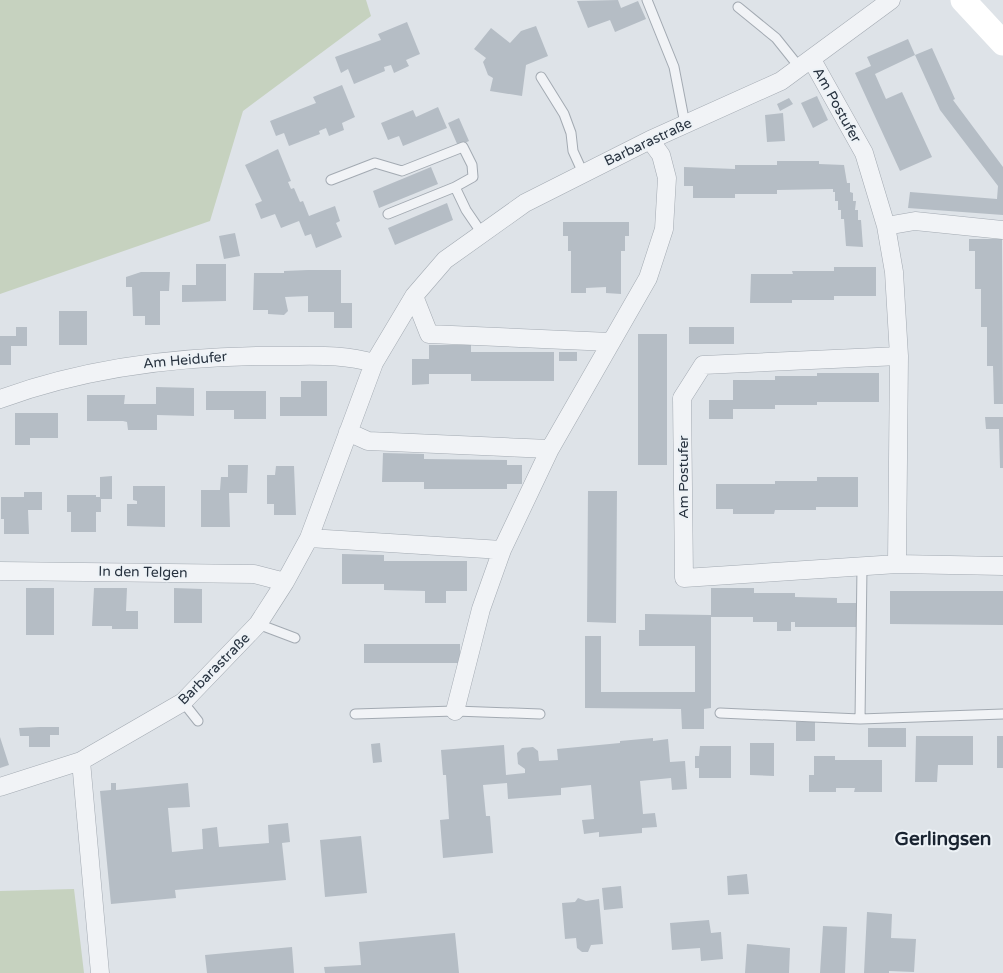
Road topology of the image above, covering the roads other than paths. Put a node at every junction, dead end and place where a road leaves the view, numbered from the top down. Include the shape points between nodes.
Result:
1 (647, 0) edge
2 (891, 0) edge
3 (963, 0) edge
4 (738, 7) dead end
5 (1003, 43) edge
6 (806, 64) junction
7 (541, 77) dead end
8 (685, 124) junction
9 (650, 140) junction
10 (583, 173) junction
11 (332, 180) dead end
12 (455, 187) junction
13 (388, 214) dead end
14 (886, 226) junction
15 (1003, 230) edge
16 (481, 232) junction
17 (414, 296) junction
18 (610, 342) junction
19 (899, 356) junction
20 (374, 364) junction
21 (0, 399) edge
22 (348, 432) junction
23 (550, 449) junction
24 (309, 538) junction
25 (502, 550) junction
26 (897, 564) junction
27 (1003, 566) edge
28 (862, 567) junction
29 (0, 571) edge
30 (286, 582) junction
31 (258, 624) junction
32 (295, 638) dead end
33 (183, 702) junction
34 (455, 711) junction
35 (720, 713) dead end
36 (355, 714) dead end
37 (540, 714) dead end
38 (1003, 714) edge
39 (860, 719) junction
40 (198, 721) dead end
41 (81, 761) junction
42 (0, 788) edge
43 (100, 973) edge

1 - 8 lane via 674,67
2 - 6 street, Barbarastraße
3 - 5 main road
4 - 6 lane
6 - 8 street, Barbarastraße via 781,81
6 - 14 street, Am Postufer via 864,153
7 - 10 lane via 564,114 573,151
8 - 9 street, Barbarastraße
9 - 10 street, Barbarastraße
9 - 18 street via 661,155 667,178 664,229 648,278
10 - 16 street, Barbarastraße via 525,203
11 - 12 lane via 375,163 402,172 463,147 472,165 473,177
12 - 13 lane
12 - 16 lane
14 - 15 street via 916,221
14 - 19 street, Am Postufer via 894,272
16 - 17 street, Barbarastraße via 445,260
17 - 18 street via 429,334
17 - 20 street, Barbarastraße
18 - 23 street
19 - 26 street, Am Postufer
19 - 28 street, Am Postufer via 703,365 682,398 684,578
20 - 21 street, Am Heidufer via 350,356 236,356 141,364 37,385
20 - 22 street, Barbarastraße
22 - 23 street via 368,440
22 - 24 street, Barbarastraße
23 - 25 street
24 - 25 street
24 - 30 street, Barbarastraße
25 - 34 street via 481,609
26 - 27 street, Am Postufer
26 - 28 street, Am Postufer
28 - 39 lane
29 - 30 street, In den Telgen via 254,574
30 - 31 street, Barbarastraße
31 - 32 lane
31 - 33 street, Barbarastraße
33 - 40 lane
33 - 41 street, Barbarastraße
34 - 36 lane
34 - 37 lane
35 - 39 lane
38 - 39 lane
41 - 42 street, Barbarastraße
41 - 43 street

